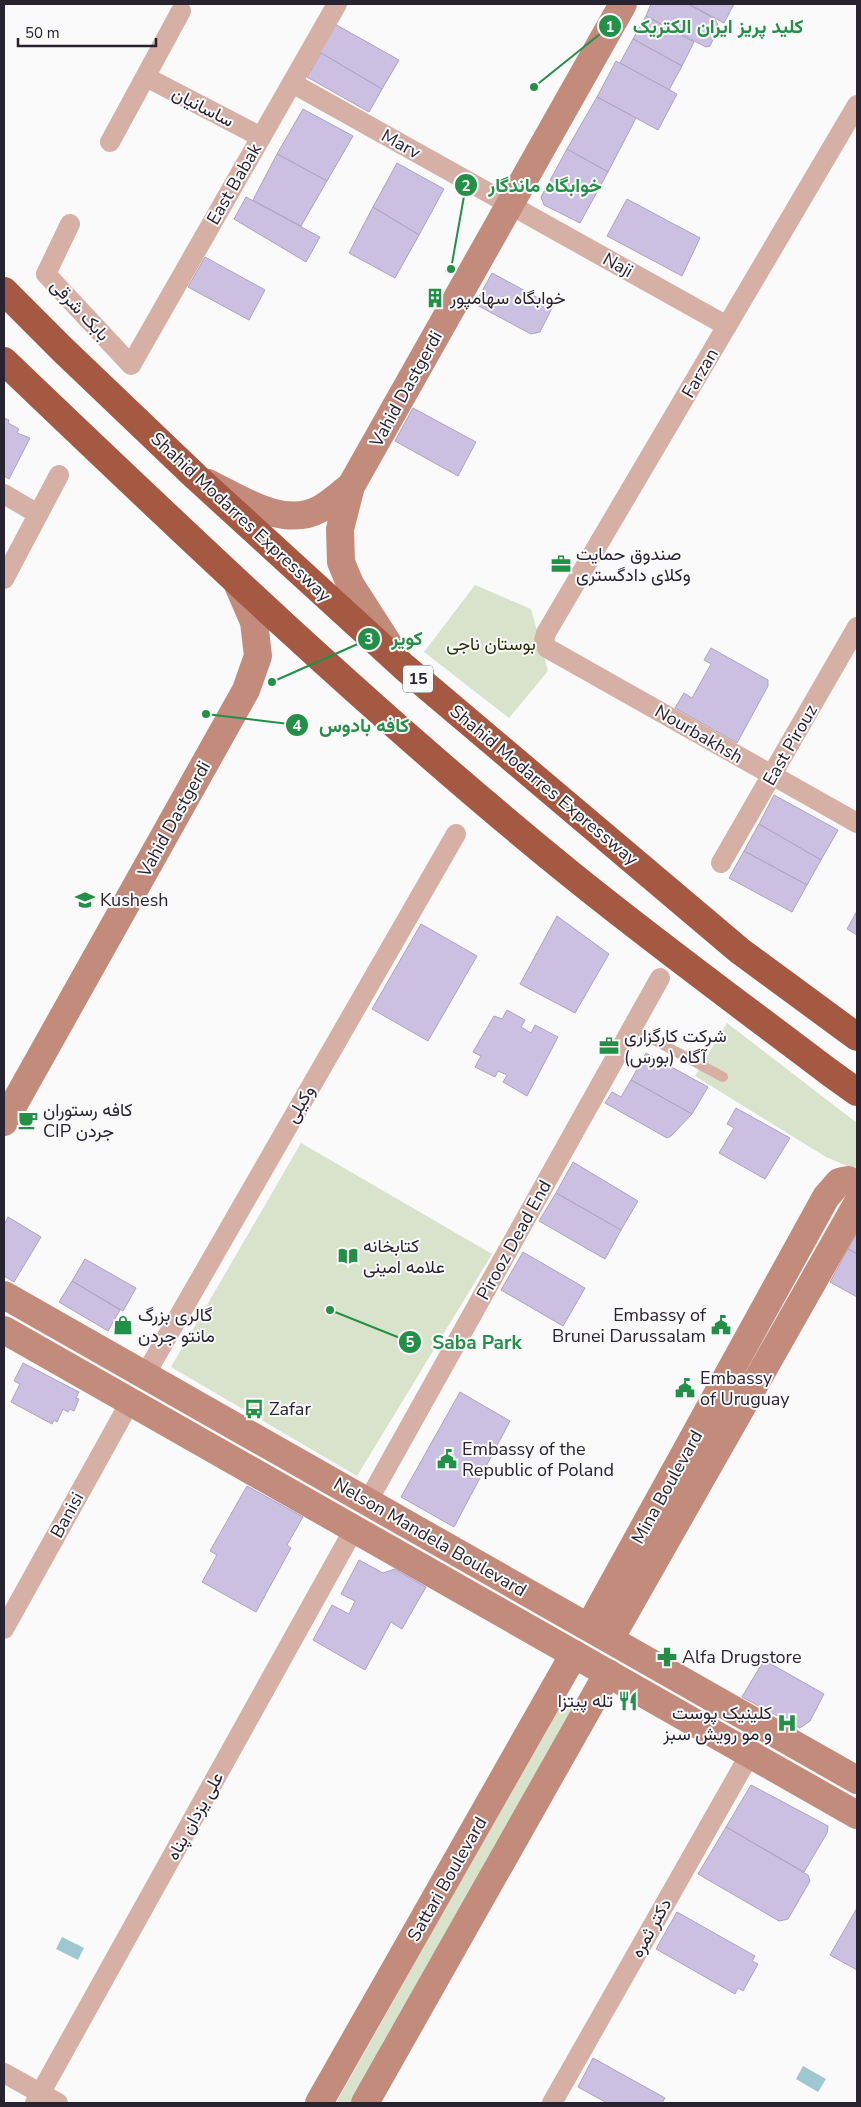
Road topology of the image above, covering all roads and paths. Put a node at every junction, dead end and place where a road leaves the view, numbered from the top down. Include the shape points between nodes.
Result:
1 (337, 4) edge
2 (622, 4) edge
3 (182, 11) dead end
4 (146, 77) junction
5 (292, 83) junction
6 (857, 105) edge
7 (261, 137) junction
8 (110, 142) dead end
9 (510, 204) junction
10 (70, 224) dead end
11 (4, 291) edge
12 (727, 326) junction
13 (4, 361) edge
14 (60, 475) dead end
15 (196, 477) junction
16 (351, 486) junction
17 (4, 494) edge
18 (38, 514) junction
19 (4, 579) edge
20 (238, 585) junction
21 (857, 627) edge
22 (544, 641) joint
23 (404, 667) junction
24 (772, 775) junction
25 (857, 823) edge
26 (456, 834) dead end
27 (721, 863) dead end
28 (660, 978) dead end
29 (632, 1028) junction
30 (857, 1038) edge
31 (723, 1077) dead end
32 (857, 1092) edge
33 (4, 1122) edge
34 (857, 1186) edge
35 (857, 1204) edge
36 (4, 1295) edge
37 (4, 1330) edge
38 (145, 1375) junction
39 (130, 1402) junction
40 (368, 1501) junction
41 (354, 1529) junction
42 (468, 1558) junction
43 (454, 1586) junction
44 (613, 1609) junction
45 (4, 1629) edge
46 (599, 1633) junction
47 (574, 1654) junction
48 (608, 1673) junction
49 (554, 1691) junction
50 (587, 1712) junction
51 (750, 1754) junction
52 (855, 1774) edge
53 (857, 1815) edge
54 (4, 2072) edge
55 (37, 2098) edge
56 (58, 2103) edge
57 (319, 2103) edge
58 (365, 2103) edge
59 (552, 2103) edge

1 - 5 street, East Babak
2 - 9 main road, Vahid Dastgerdi
3 - 4 street
4 - 7 street, ساسانیان
4 - 8 street
5 - 7 street, East Babak
5 - 9 street, Marv
6 - 12 street, Farzan
7 - 10 street, East Babak via 131,365 46,274
9 - 12 street, Naji
9 - 16 main road, Vahid Dastgerdi
11 - 15 highway, Shahid Modarres Expressway / 15
12 - 22 street, Farzan
13 - 20 highway
14 - 18 street
15 - 16 main road, Vahid Dastgerdi via 262,510 288,517 319,510
15 - 23 highway, Shahid Modarres Expressway / 15
16 - 23 main road, Vahid Dastgerdi via 340,529 341,562 350,584
17 - 18 street
18 - 19 street
20 - 32 highway via 569,873
20 - 33 main road, Vahid Dastgerdi via 254,622 258,656 246,690
21 - 24 street, East Pirouz
22 - 24 street, Nourbakhsh via 547,648
23 - 30 highway, Shahid Modarres Expressway / 15 via 740,951
24 - 25 street, Nourbakhsh
24 - 27 street, East Pirouz
26 - 38 street, وكيلی
28 - 29 street, Pirooz Dead End
29 - 31 lane
29 - 40 street, Pirooz Dead End
34 - 44 main road, Mina Boulevard via 848,1180 839,1182 826,1197
35 - 44 main road, Mina Boulevard
36 - 38 main road, Nelson Mandela Boulevard
37 - 39 main road, Nelson Mandela Boulevard
38 - 40 main road, Nelson Mandela Boulevard
39 - 41 main road, Nelson Mandela Boulevard
39 - 45 street, Banisi
40 - 42 main road, Nelson Mandela Boulevard
41 - 43 main road, Nelson Mandela Boulevard
41 - 55 street, علی یزدان پناه
42 - 43 main road
42 - 46 main road, Nelson Mandela Boulevard
43 - 47 main road, Nelson Mandela Boulevard
44 - 46 main road, Mina Boulevard
46 - 52 main road, Nelson Mandela Boulevard
47 - 48 main road, Nelson Mandela Boulevard
47 - 49 main road, Sattari Boulevard
48 - 50 main road
48 - 51 main road, Nelson Mandela Boulevard
49 - 50 main road via 576,1698
49 - 57 main road, Sattari Boulevard
50 - 58 main road
51 - 53 main road, Nelson Mandela Boulevard
51 - 59 street, دکتر ثمره
54 - 55 street
55 - 56 street

